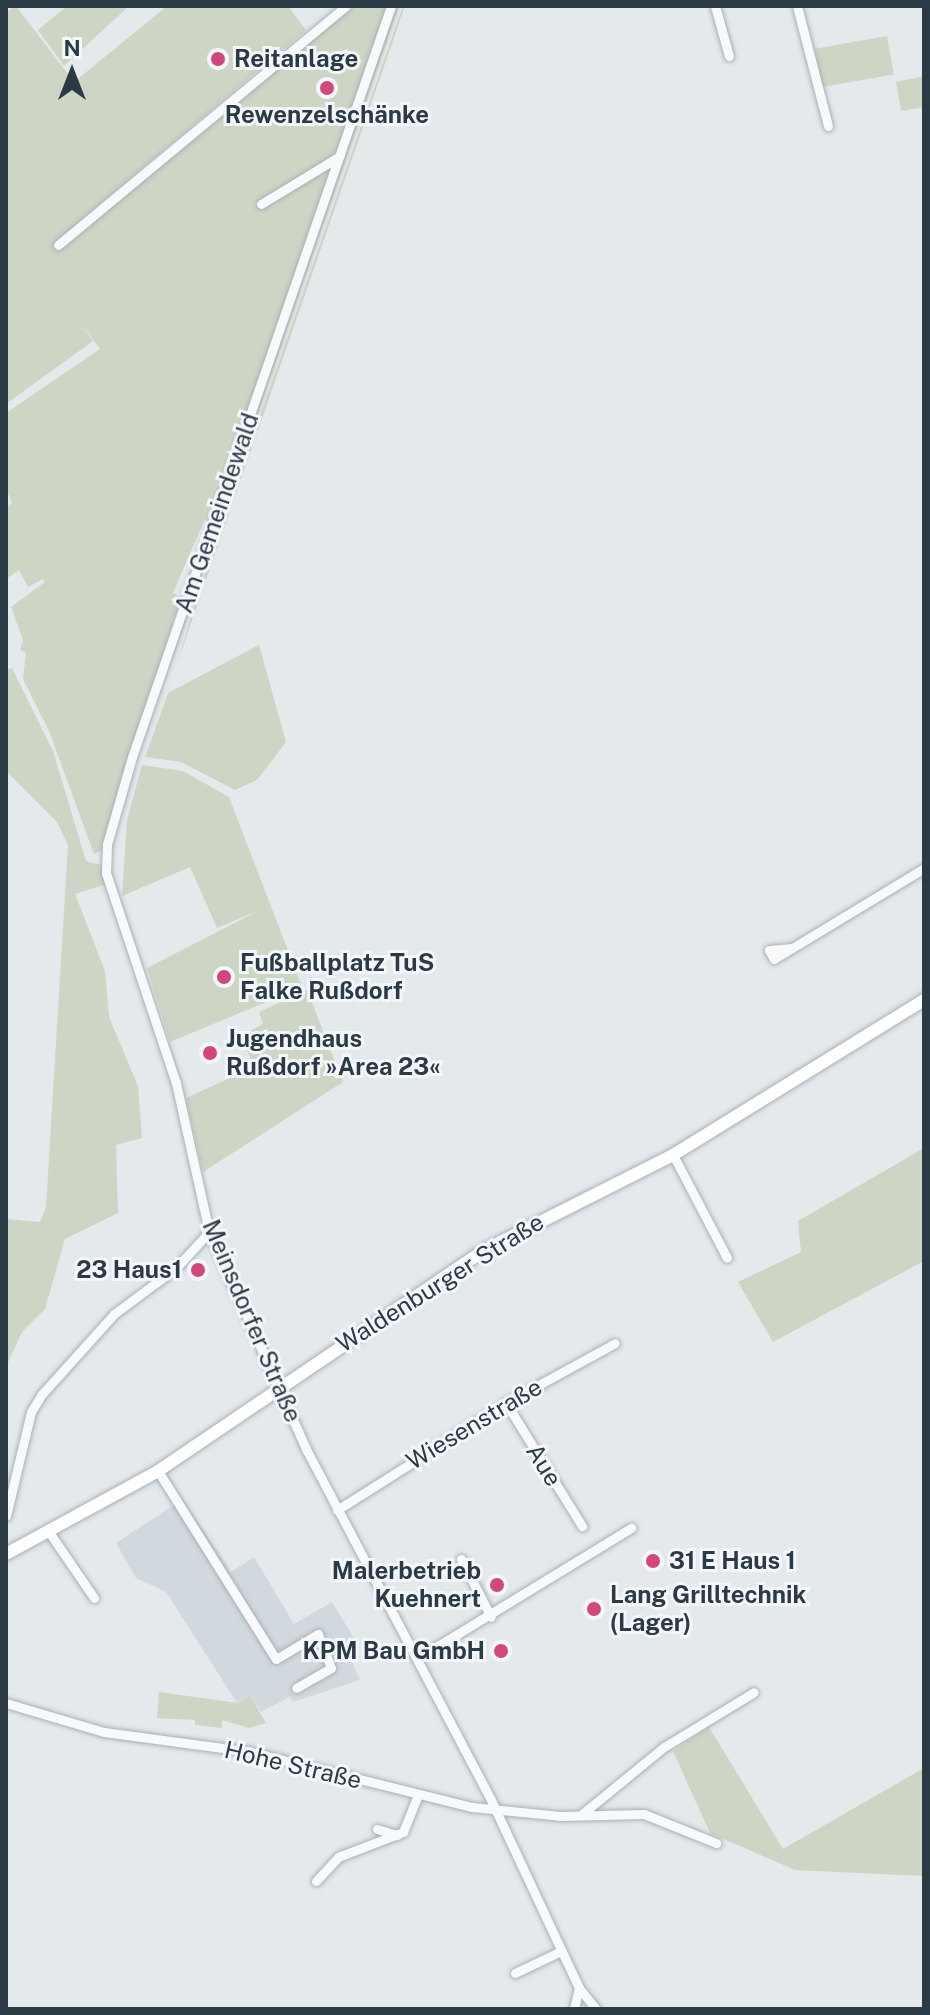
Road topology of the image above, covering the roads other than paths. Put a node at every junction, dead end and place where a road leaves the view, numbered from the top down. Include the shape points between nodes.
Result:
1 (346, 6) edge
2 (391, 6) edge
3 (715, 6) edge
4 (797, 6) edge
5 (729, 56) dead end
6 (828, 126) dead end
7 (341, 156) junction
8 (261, 204) dead end
9 (58, 245) dead end
10 (924, 868) edge
11 (106, 873) joint
12 (792, 948) dead end
13 (924, 1000) edge
14 (673, 1155) junction
15 (209, 1232) junction
16 (727, 1258) dead end
17 (615, 1343) dead end
18 (279, 1386) junction
19 (506, 1403) junction
20 (158, 1471) junction
21 (337, 1510) junction
22 (6, 1516) edge
23 (582, 1526) dead end
24 (631, 1528) dead end
25 (49, 1532) junction
26 (6, 1554) edge
27 (461, 1559) dead end
28 (94, 1598) dead end
29 (491, 1617) junction
30 (418, 1658) junction
31 (296, 1688) dead end
32 (754, 1692) dead end
33 (6, 1703) edge
34 (418, 1795) junction
35 (495, 1809) junction
36 (582, 1814) junction
37 (377, 1829) dead end
38 (397, 1835) junction
39 (716, 1843) dead end
40 (316, 1881) dead end
41 (561, 1951) junction
42 (515, 1973) dead end
43 (579, 1988) junction
44 (574, 2009) edge
45 (596, 2009) edge

1 - 9 street
2 - 7 street, Am Gemeindewald
3 - 5 street
4 - 6 street
7 - 8 street
7 - 11 street, Am Gemeindewald via 127,771 107,844
10 - 12 street
11 - 15 street, Meinsdorfer Straße via 176,1083
13 - 14 main road, Waldenburger Straße
14 - 16 street
14 - 18 main road, Waldenburger Straße via 481,1252
15 - 18 street, Meinsdorfer Straße
15 - 22 street via 177,1267 114,1314 42,1394 31,1412
17 - 19 street, Wiesenstraße
18 - 20 main road, Waldenburger Straße
18 - 21 street, Meinsdorfer Straße
19 - 21 street, Wiesenstraße
19 - 23 street, Aue
20 - 25 main road, Waldenburger Straße
20 - 31 street via 276,1659 318,1634 331,1668
21 - 30 street, Meinsdorfer Straße
24 - 29 street
25 - 26 main road, Waldenburger Straße
25 - 28 street
27 - 29 street
29 - 30 street
30 - 35 street, Meinsdorfer Straße
32 - 36 street via 664,1747
33 - 34 street, Hohe Straße via 104,1732 251,1752
34 - 35 street, Hohe Straße
34 - 38 street via 411,1819
35 - 36 street, Hohe Straße
35 - 41 street, Meinsdorfer Straße
36 - 39 street, Hohe Straße via 644,1814
37 - 38 street
38 - 40 street via 338,1857
41 - 42 street
41 - 43 street, Meinsdorfer Straße
43 - 44 street
43 - 45 street, Meinsdorfer Straße

